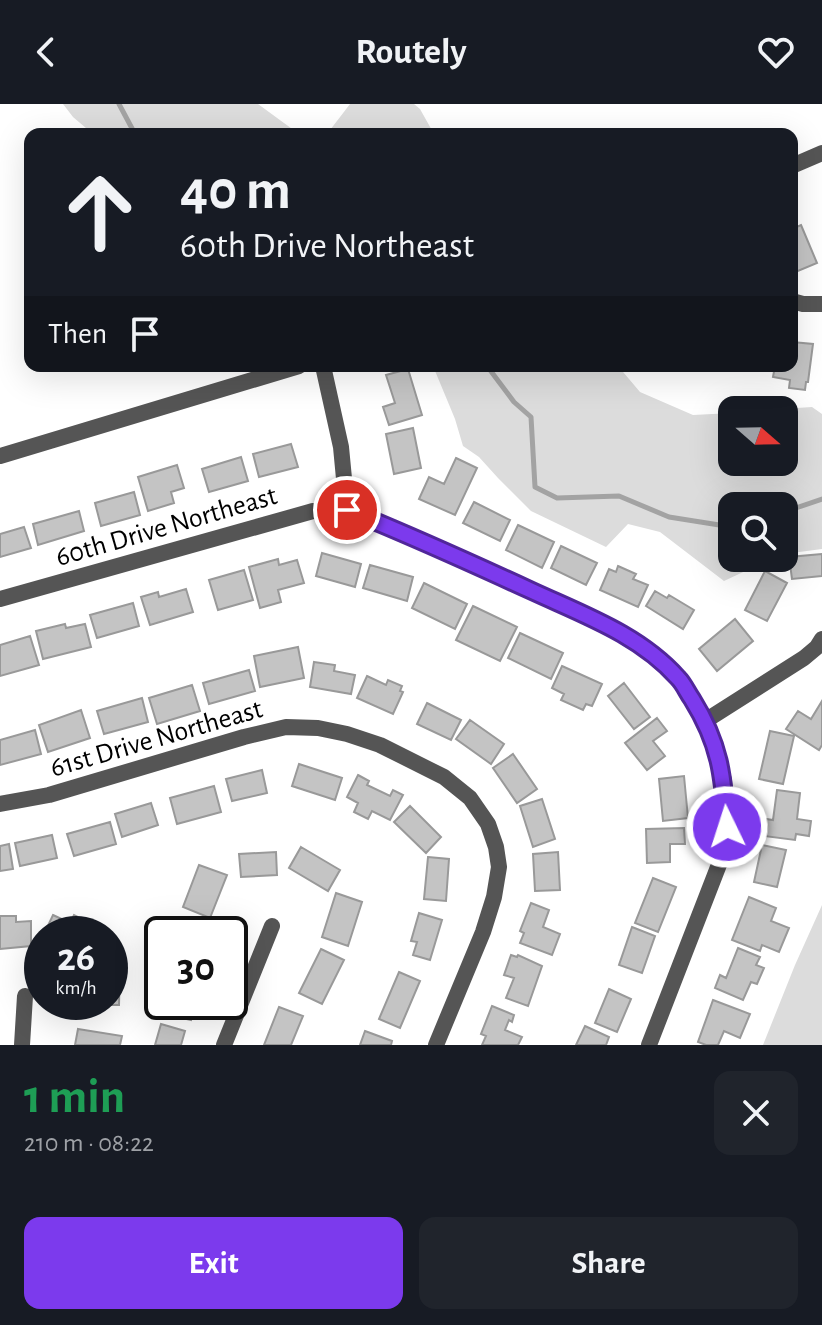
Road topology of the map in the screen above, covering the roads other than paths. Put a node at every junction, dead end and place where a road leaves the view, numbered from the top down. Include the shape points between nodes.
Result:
1 (822, 153) edge
2 (798, 163) edge
3 (798, 303) edge
4 (822, 304) edge
5 (279, 372) edge
6 (324, 372) edge
7 (0, 456) edge
8 (347, 510) junction
9 (0, 599) edge
10 (822, 639) edge
11 (705, 721) junction
12 (0, 804) edge
13 (272, 926) dead end
14 (24, 1012) edge
15 (22, 1045) edge
16 (224, 1045) edge
17 (436, 1045) edge
18 (649, 1045) edge

1 - 2 street
3 - 4 street
5 - 7 street
6 - 8 street via 341,447
8 - 9 street, 60th Drive Northeast via 313,511
8 - 11 street, 60th Drive Northeast via 613,628 679,679
10 - 11 street via 804,658
11 - 18 street, 60th Drive Northeast via 724,780 727,827 720,862
12 - 17 street, 61st Drive Northeast via 49,795 286,727 347,734 444,777 470,798 488,824 499,867 483,932
13 - 16 street
14 - 15 street

